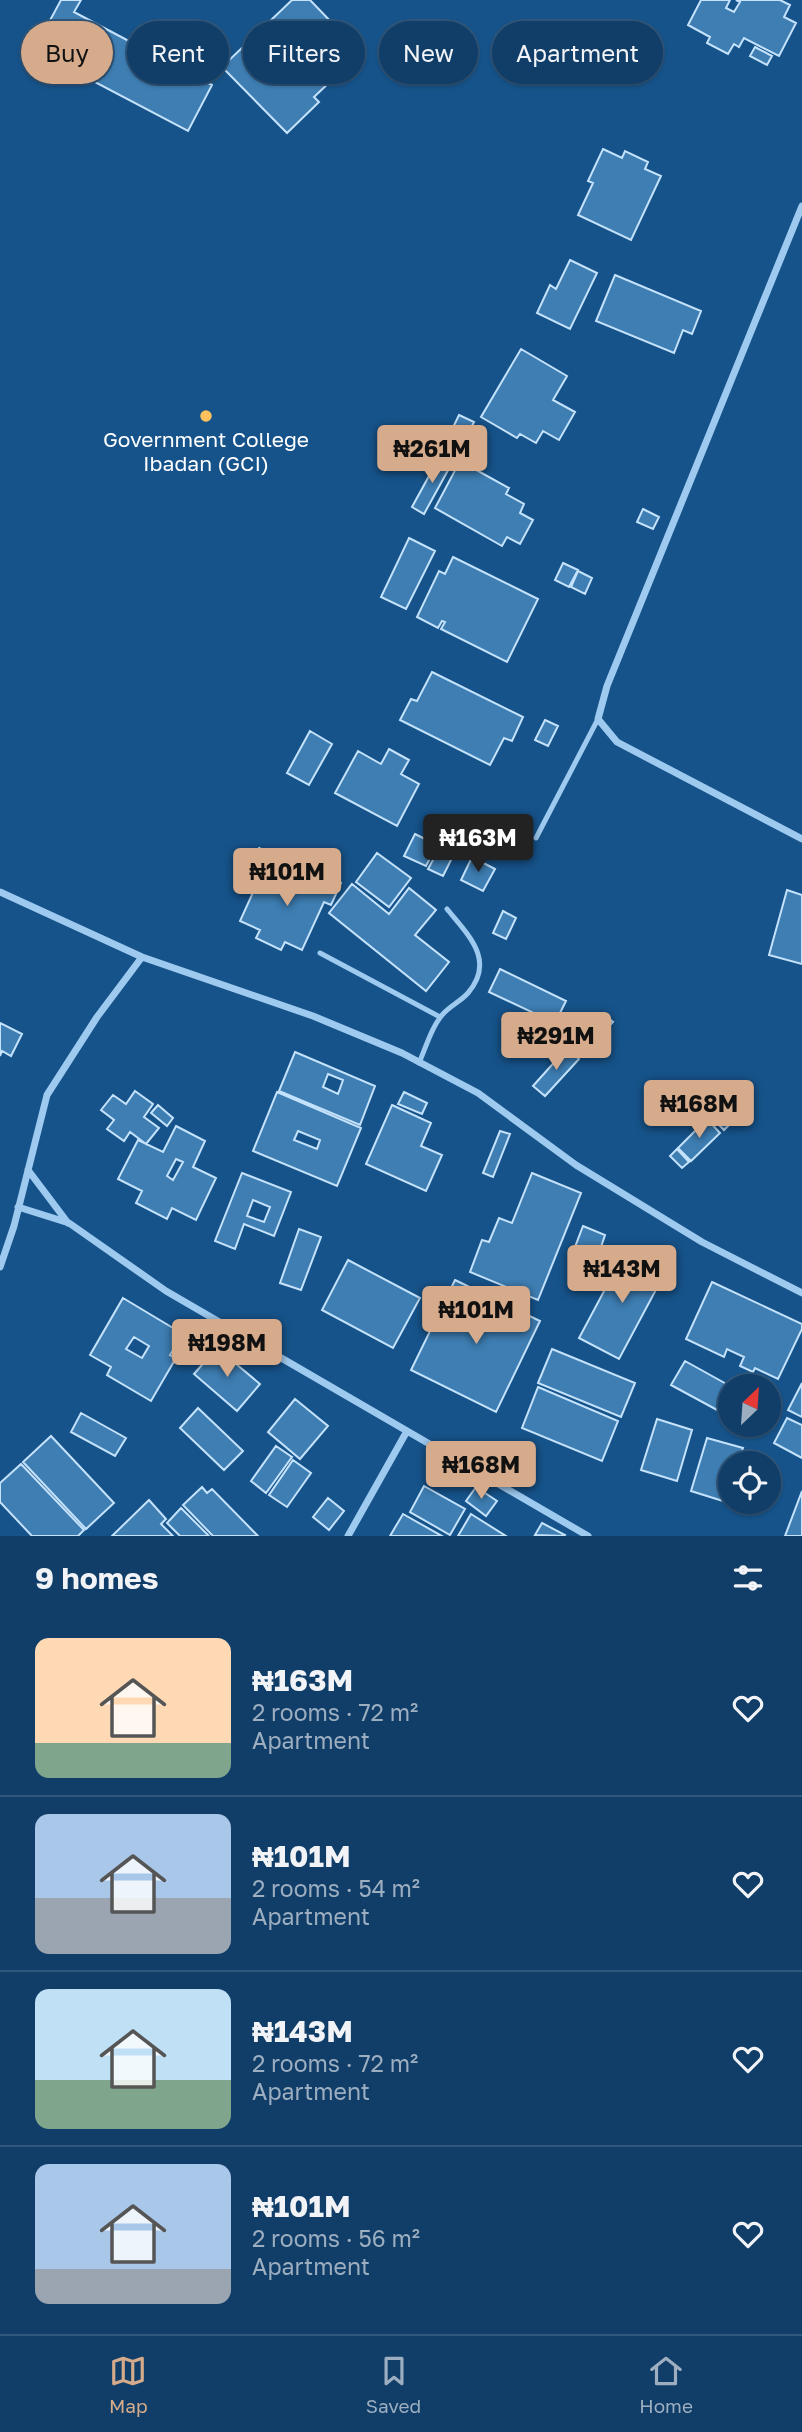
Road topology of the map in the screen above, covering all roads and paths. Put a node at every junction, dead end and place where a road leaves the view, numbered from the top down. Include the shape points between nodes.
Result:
1 (802, 206) edge
2 (598, 719) junction
3 (536, 838) dead end
4 (802, 839) edge
5 (0, 892) edge
6 (447, 909) dead end
7 (320, 953) dead end
8 (142, 957) junction
9 (440, 1017) junction
10 (419, 1063) junction
11 (28, 1170) junction
12 (19, 1207) junction
13 (69, 1223) junction
14 (0, 1267) edge
15 (802, 1293) edge
16 (407, 1431) junction
17 (348, 1536) edge
18 (588, 1536) edge

1 - 2 street via 607,686
2 - 3 lane
2 - 4 street via 617,742
5 - 8 street
6 - 9 lane via 480,954 479,972 467,995
7 - 9 lane
8 - 10 street via 313,1016
8 - 11 street via 47,1096
9 - 10 lane
10 - 15 street via 478,1093 576,1165 702,1242
11 - 12 street
11 - 13 street
12 - 13 street
12 - 14 street
13 - 16 street via 166,1291
16 - 17 street
16 - 18 street

